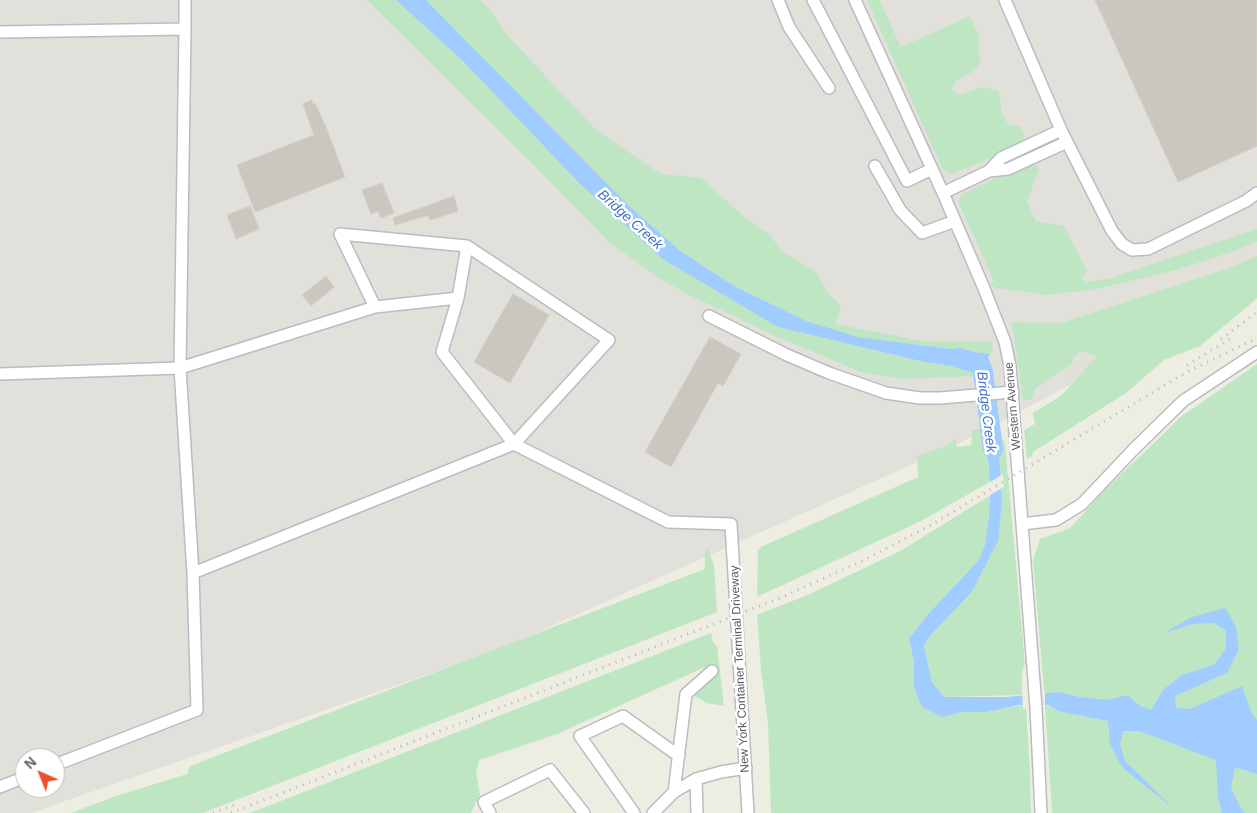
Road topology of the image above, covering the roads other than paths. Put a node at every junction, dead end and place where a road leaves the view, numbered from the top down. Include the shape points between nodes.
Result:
1 (184, 0) edge
2 (778, 0) edge
3 (813, 0) edge
4 (855, 0) edge
5 (1005, 0) edge
6 (185, 29) junction
7 (0, 32) edge
8 (830, 88) dead end
9 (1061, 130) junction
10 (1067, 142) junction
11 (875, 166) dead end
12 (932, 169) junction
13 (989, 171) junction
14 (943, 193) junction
15 (1257, 193) edge
16 (955, 221) junction
17 (467, 246) junction
18 (458, 298) junction
19 (375, 308) junction
20 (709, 316) dead end
21 (1257, 352) edge
22 (180, 368) junction
23 (0, 374) edge
24 (1013, 392) junction
25 (514, 444) junction
26 (1022, 524) junction
27 (192, 573) junction
28 (712, 671) dead end
29 (678, 756) junction
30 (65, 761) edge
31 (746, 768) junction
32 (696, 780) junction
33 (15, 781) edge
34 (0, 787) edge
35 (674, 792) junction
36 (490, 813) edge
37 (584, 813) edge
38 (634, 813) edge
39 (653, 813) edge
40 (697, 813) edge
41 (748, 813) edge
42 (1041, 813) edge

1 - 6 street
2 - 8 street via 789,27
3 - 12 street via 907,181
4 - 12 street, Western Avenue
5 - 9 street
6 - 7 street
6 - 22 street
9 - 10 street
9 - 13 street via 1001,158
10 - 13 street via 1008,169
10 - 15 street via 1112,231 1122,244 1132,250 1148,249
11 - 16 street via 900,210 922,233
12 - 14 street, Western Avenue
13 - 14 street
14 - 16 street, Western Avenue
16 - 24 street, Western Avenue via 1004,342
17 - 18 street
17 - 19 street via 340,234
17 - 25 street via 610,340
18 - 19 street
18 - 25 street via 442,352
19 - 22 street
20 - 24 street via 787,355 893,395 920,398
21 - 26 street via 1183,401 1082,504 1056,520
22 - 23 street
22 - 27 street
24 - 26 street, Western Avenue
25 - 27 street
25 - 31 street, New York Container Terminal Driveway via 668,522 731,524
26 - 42 street, Western Avenue
27 - 30 street via 197,710
28 - 29 street via 686,694
29 - 35 street
29 - 38 street via 623,716 580,736
31 - 32 street
31 - 41 street, New York Container Terminal Driveway
32 - 35 street
32 - 40 street
33 - 34 street
35 - 39 street
36 - 37 street via 484,802 550,770

